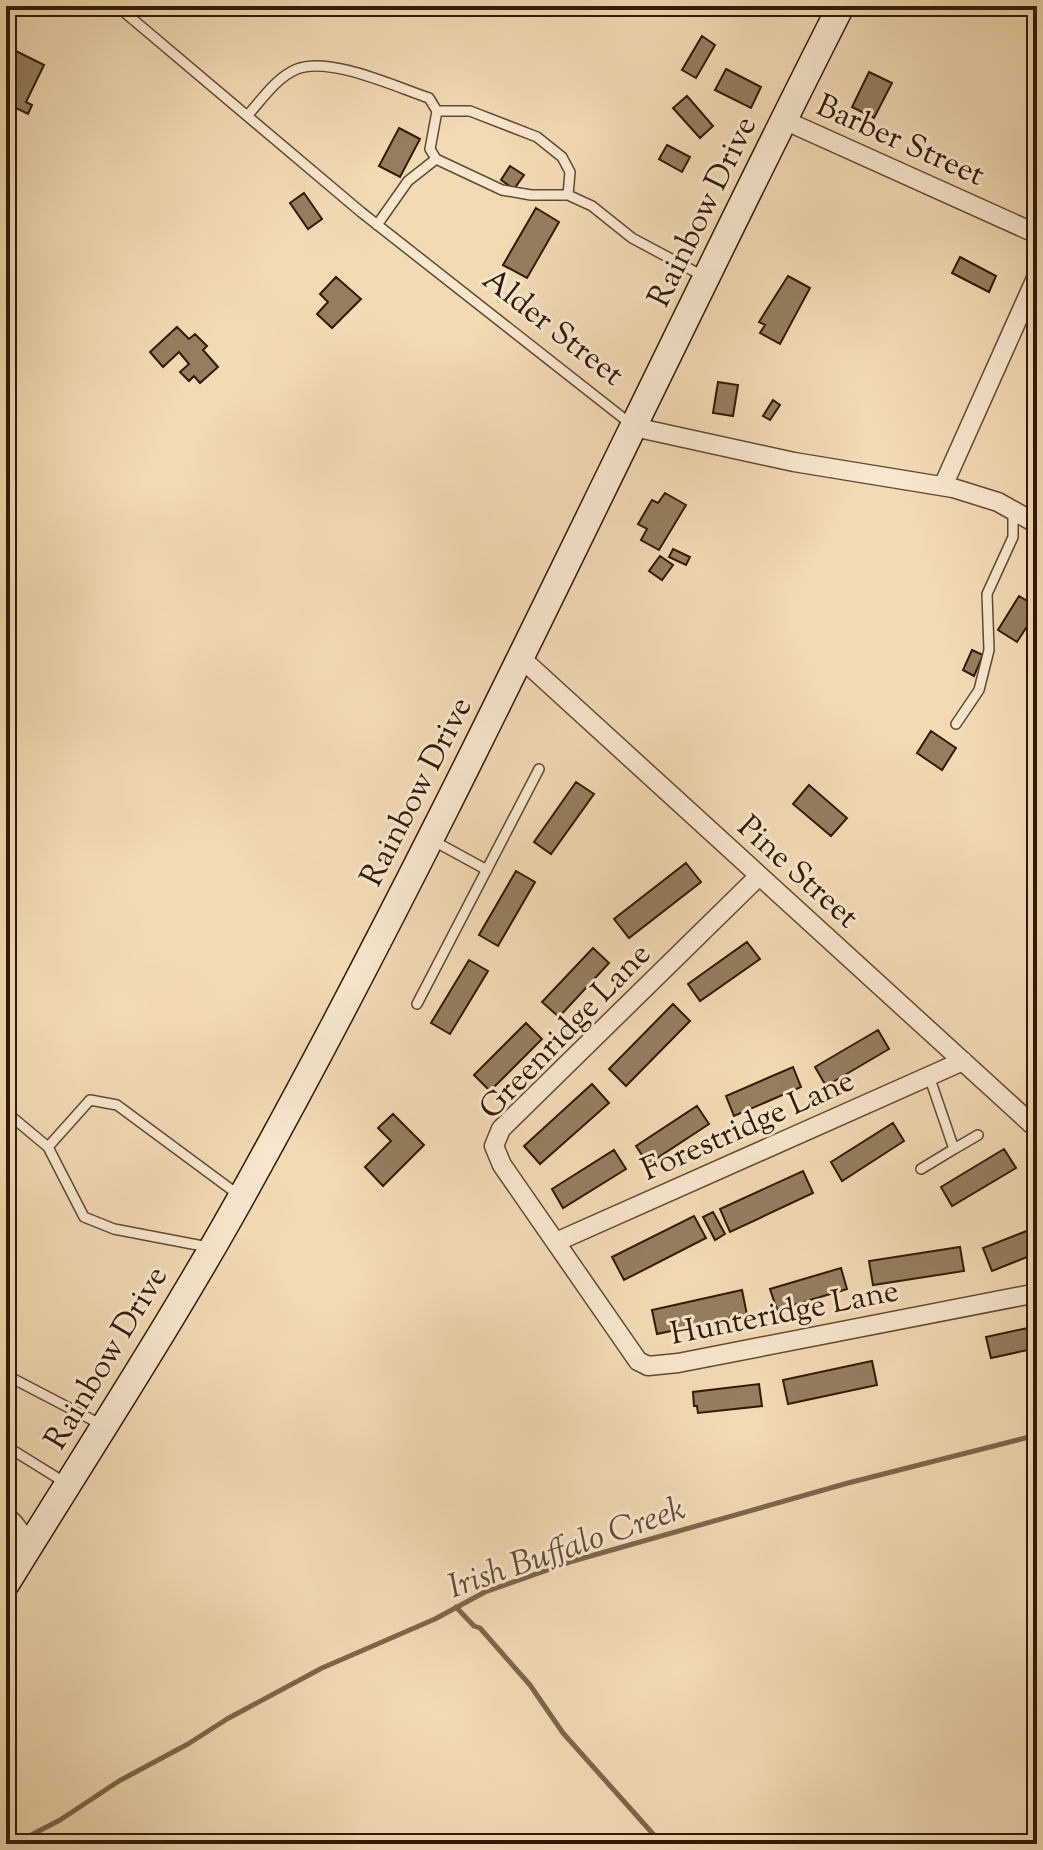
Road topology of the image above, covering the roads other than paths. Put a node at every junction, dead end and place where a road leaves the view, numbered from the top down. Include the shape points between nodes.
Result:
1 (117, 6) edge
2 (841, 6) edge
3 (437, 111) junction
4 (248, 115) junction
5 (784, 120) junction
6 (436, 159) junction
7 (568, 195) junction
8 (377, 225) junction
9 (1037, 234) edge
10 (1037, 276) edge
11 (706, 278) junction
12 (634, 427) junction
13 (943, 486) junction
14 (1013, 511) junction
15 (1037, 524) edge
16 (521, 658) junction
17 (956, 724) dead end
18 (539, 769) dead end
19 (429, 838) junction
20 (487, 870) junction
21 (759, 876) junction
22 (417, 1004) dead end
23 (963, 1061) junction
24 (929, 1076) junction
25 (6, 1112) edge
26 (1037, 1129) edge
27 (978, 1135) dead end
28 (48, 1147) junction
29 (954, 1149) junction
30 (921, 1169) dead end
31 (241, 1197) junction
32 (556, 1242) junction
33 (211, 1248) junction
34 (1037, 1293) edge
35 (6, 1375) edge
36 (103, 1426) junction
37 (6, 1446) edge
38 (67, 1484) junction
39 (6, 1517) edge
40 (19, 1539) edge
41 (6, 1584) edge

1 - 4 lane, Alder Street
2 - 5 street, Rainbow Drive
3 - 4 lane via 429,98 313,65 296,69 274,85
3 - 6 lane via 430,149
3 - 7 lane via 470,111 537,137 562,157 570,172
4 - 8 lane, Alder Street
5 - 9 street, Barber Street
5 - 11 street, Rainbow Drive
6 - 7 lane via 502,190
6 - 8 lane via 408,181
7 - 11 lane
8 - 12 lane, Alder Street
10 - 13 street
11 - 12 street, Rainbow Drive
12 - 13 street, Alder Street via 794,462
12 - 16 street, Rainbow Drive
13 - 14 street, Alder Street
14 - 15 street, Alder Street
14 - 17 lane via 1013,537 987,594 989,650 979,690
16 - 19 street, Rainbow Drive
16 - 21 street, Pine Street
18 - 20 lane
19 - 20 lane
19 - 31 street, Rainbow Drive
20 - 22 lane
21 - 23 street, Pine Street
21 - 32 street, Greenridge Lane via 501,1129 494,1146 502,1165
23 - 24 street, Forestridge Lane
23 - 26 street, Pine Street
24 - 29 lane
24 - 32 street, Forestridge Lane
25 - 28 lane
27 - 29 lane
28 - 31 lane via 90,1100 103,1100
28 - 33 lane via 84,1217 114,1229
29 - 30 lane
31 - 33 street, Rainbow Drive
32 - 34 street, Hunteridge Lane via 638,1361 648,1366
33 - 36 street, Rainbow Drive
35 - 36 lane
36 - 38 street, Rainbow Drive
37 - 38 lane
38 - 40 street, Rainbow Drive
39 - 40 street
40 - 41 street, Rainbow Drive

